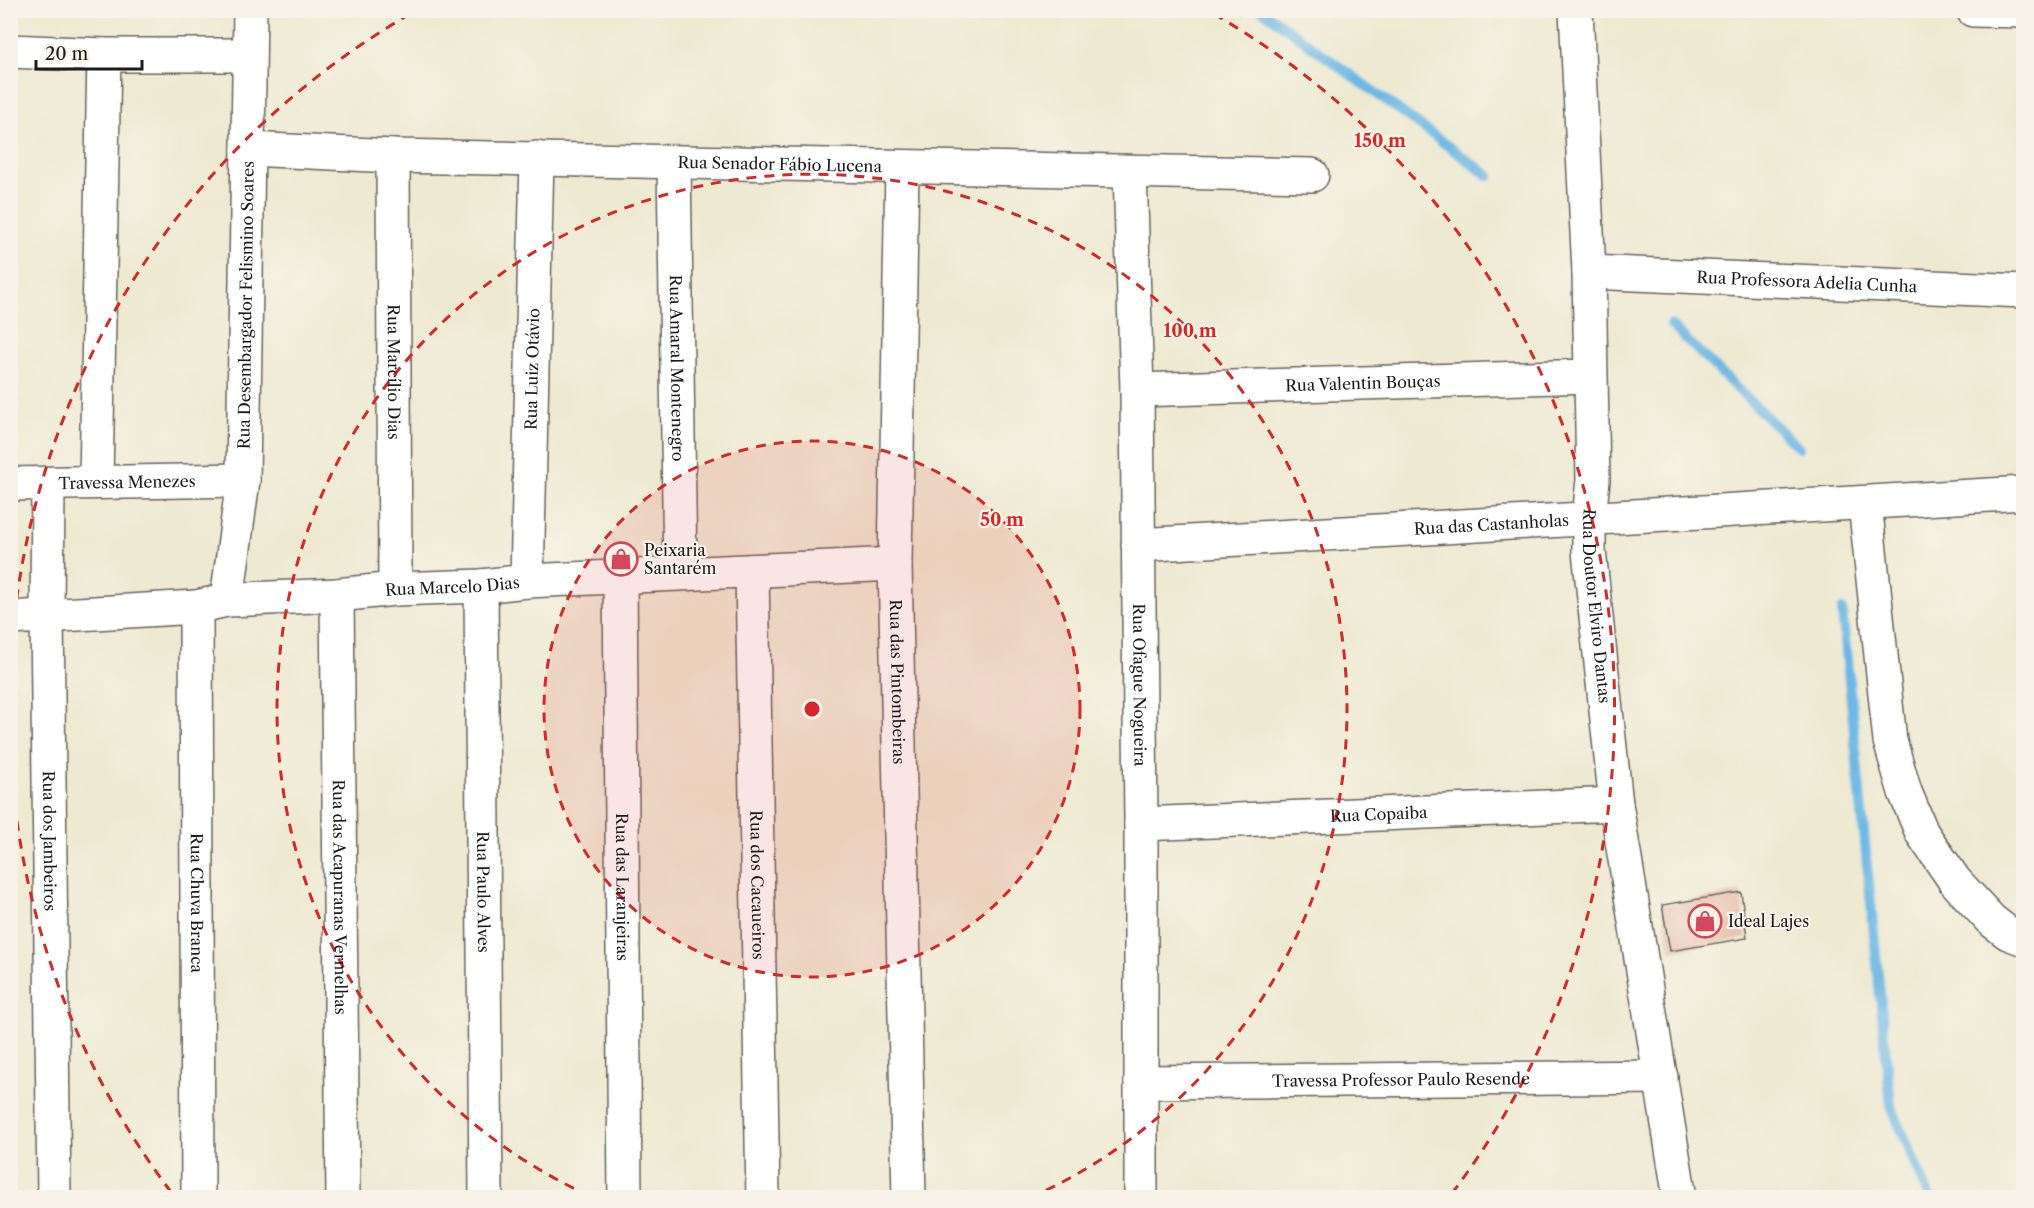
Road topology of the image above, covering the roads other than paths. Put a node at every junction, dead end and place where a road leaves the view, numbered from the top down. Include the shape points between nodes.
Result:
1 (249, 10) edge
2 (1576, 10) edge
3 (1973, 10) edge
4 (2024, 11) edge
5 (10, 51) edge
6 (104, 55) junction
7 (249, 55) junction
8 (248, 149) junction
9 (393, 156) junction
10 (537, 158) junction
11 (674, 162) junction
12 (902, 168) junction
13 (1130, 172) junction
14 (1312, 175) dead end
15 (1589, 272) junction
16 (2024, 291) edge
17 (1590, 376) junction
18 (1137, 390) junction
19 (243, 480) junction
20 (96, 482) junction
21 (10, 484) edge
22 (48, 484) junction
23 (2024, 493) edge
24 (1865, 503) junction
25 (1589, 518) junction
26 (1138, 545) junction
27 (895, 564) junction
28 (752, 571) junction
29 (680, 573) junction
30 (620, 578) junction
31 (527, 581) junction
32 (481, 586) junction
33 (395, 589) junction
34 (338, 595) junction
35 (212, 604) junction
36 (47, 615) junction
37 (10, 618) edge
38 (1617, 804) junction
39 (1141, 824) junction
40 (2024, 939) edge
41 (1660, 1077) junction
42 (1141, 1082) junction
43 (54, 1197) edge
44 (198, 1197) edge
45 (344, 1197) edge
46 (486, 1197) edge
47 (625, 1197) edge
48 (763, 1197) edge
49 (909, 1197) edge
50 (1141, 1197) edge
51 (1680, 1197) edge

1 - 7 street, Rua Desembargador Felismino Soares
2 - 15 street, Rua Doutor Elviro Dantas
3 - 4 street
5 - 6 street
6 - 7 street
6 - 20 street
7 - 8 street, Rua Desembargador Felismino Soares
8 - 9 street, Rua Senador Fábio Lucena
8 - 19 street, Rua Desembargador Felismino Soares
9 - 10 street, Rua Senador Fábio Lucena
9 - 33 street, Rua Marcílio Dias
10 - 11 street, Rua Senador Fábio Lucena
10 - 31 street, Rua Luiz Otávio
11 - 12 street, Rua Senador Fábio Lucena
11 - 29 street, Rua Amaral Montenegro
12 - 13 street, Rua Senador Fábio Lucena
12 - 27 street, Rua das Pintombeiras
13 - 14 street, Rua Senador Fábio Lucena
13 - 18 street, Rua Ofague Nogueira
15 - 16 street, Rua Professora Adelia Cunha
15 - 17 street, Rua Doutor Elviro Dantas
17 - 18 street, Rua Valentin Bouças
17 - 25 street, Rua Doutor Elviro Dantas via 1593,480
18 - 26 street, Rua Ofague Nogueira
19 - 20 street, Travessa Menezes
19 - 35 street, Rua Desembargador Felismino Soares
20 - 22 street, Travessa Menezes
21 - 22 street, Travessa Menezes
22 - 36 street, Rua dos Jambeiros
23 - 24 street, Rua das Castanholas
24 - 25 street, Rua das Castanholas
24 - 40 street via 1890,741 1905,792 1922,833 1954,880 1991,920 2007,933
25 - 26 street, Rua das Castanholas
25 - 38 street, Rua Doutor Elviro Dantas via 1588,551
26 - 39 street, Rua Ofague Nogueira
27 - 28 street, Rua Marcelo Dias
27 - 49 street, Rua das Pintombeiras
28 - 29 street, Rua Marcelo Dias
28 - 48 street, Rua dos Cacaueiros
29 - 30 street, Rua Marcelo Dias
30 - 31 street, Rua Marcelo Dias
30 - 47 street, Rua das Laranjeiras
31 - 32 street, Rua Marcelo Dias
32 - 33 street, Rua Marcelo Dias
32 - 46 street, Rua Paulo Alves
33 - 34 street, Rua Marcelo Dias
34 - 35 street, Rua Marcelo Dias
34 - 45 street, Rua das Acapuranas Vermelhas
35 - 36 street, Rua Marcelo Dias
35 - 44 street, Rua Chuva Branca
36 - 37 street, Rua Marcelo Dias
36 - 43 street, Rua dos Jambeiros
38 - 39 street, Rua Copaiba
38 - 41 street, Rua Doutor Elviro Dantas
39 - 42 street, Rua Ofague Nogueira
41 - 42 street, Travessa Professor Paulo Resende
41 - 51 street, Rua Doutor Elviro Dantas
42 - 50 street, Rua Ofague Nogueira

